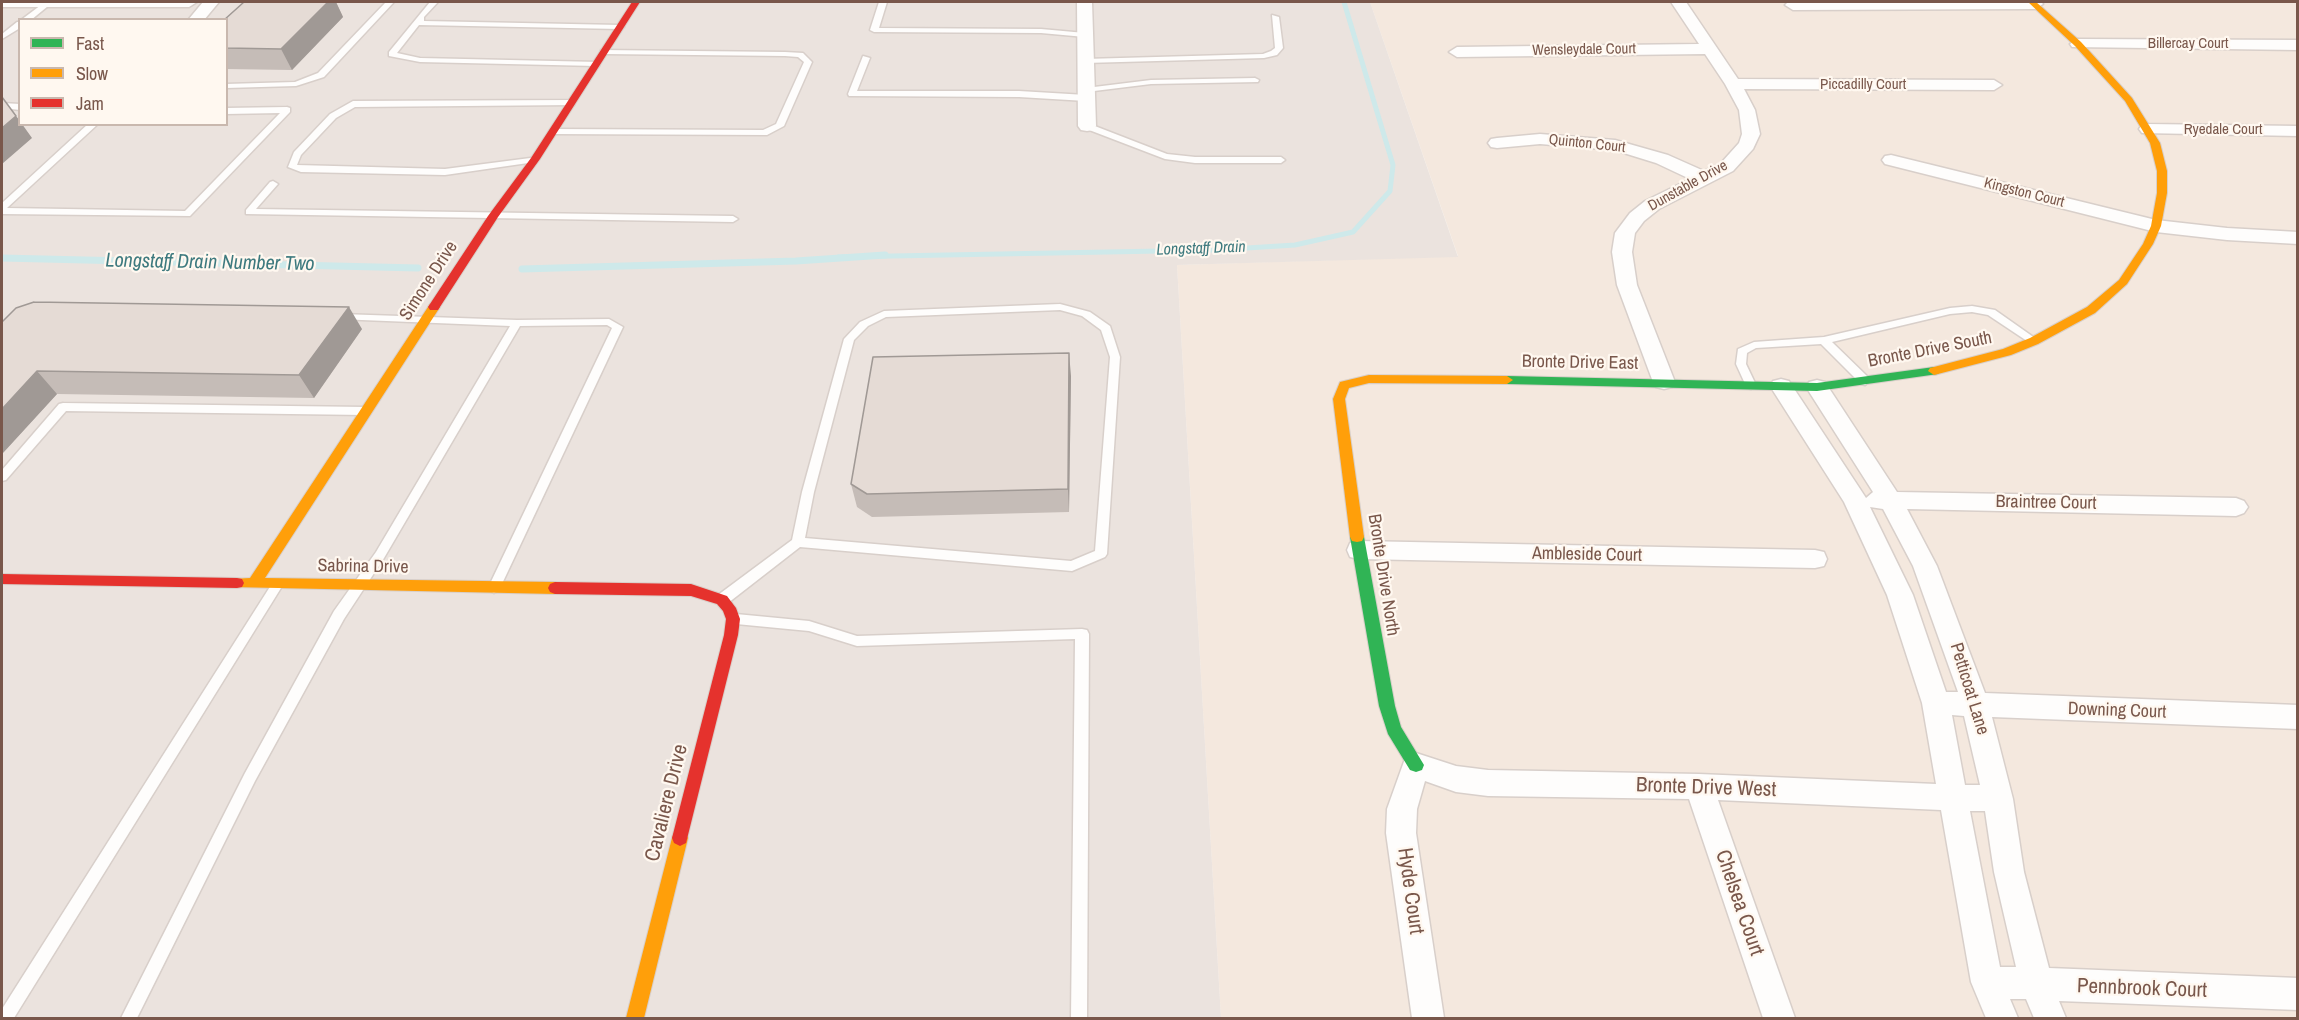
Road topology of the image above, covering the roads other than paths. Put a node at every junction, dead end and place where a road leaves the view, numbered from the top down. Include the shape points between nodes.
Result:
1 (2, 2) edge
2 (49, 2) edge
3 (131, 2) edge
4 (189, 2) edge
5 (212, 2) edge
6 (390, 2) edge
7 (434, 2) edge
8 (636, 2) edge
9 (883, 2) edge
10 (1084, 2) edge
11 (1679, 2) edge
12 (2034, 3) edge
13 (1793, 5) dead end
14 (1275, 17) dead end
15 (29, 18) edge
16 (197, 18) edge
17 (419, 20) junction
18 (18, 25) edge
19 (620, 27) junction
20 (1084, 35) junction
21 (2, 37) edge
22 (2078, 44) junction
23 (2298, 45) edge
24 (1710, 49) junction
25 (1457, 52) dead end
26 (600, 58) junction
27 (866, 58) dead end
28 (1085, 61) junction
29 (1255, 80) dead end
30 (1733, 84) junction
31 (1994, 85) dead end
32 (228, 86) edge
33 (1086, 94) junction
34 (571, 102) junction
35 (2, 106) edge
36 (18, 107) edge
37 (228, 111) edge
38 (92, 126) edge
39 (1087, 126) joint
40 (2148, 129) junction
41 (2298, 130) edge
42 (553, 132) junction
43 (1497, 143) dead end
44 (535, 159) junction
45 (1281, 160) dead end
46 (1891, 160) dead end
47 (1706, 179) junction
48 (273, 184) dead end
49 (2, 210) edge
50 (493, 216) junction
51 (733, 219) dead end
52 (2156, 225) junction
53 (2298, 238) edge
54 (326, 317) edge
55 (426, 320) junction
56 (517, 323) junction
57 (1824, 340) junction
58 (2034, 341) junction
59 (1865, 381) junction
60 (1664, 382) junction
61 (1344, 385) joint
62 (1751, 385) junction
63 (1781, 386) junction
64 (1817, 387) junction
65 (367, 411) junction
66 (2, 477) edge
67 (1855, 500) junction
68 (1890, 500) junction
69 (2236, 507) dead end
70 (798, 542) junction
71 (1359, 550) junction
72 (1815, 559) dead end
73 (4, 581) edge
74 (255, 582) junction
75 (278, 583) junction
76 (359, 585) junction
77 (494, 588) junction
78 (722, 600) junction
79 (733, 619) junction
80 (1936, 704) junction
81 (1976, 706) junction
82 (2298, 717) edge
83 (1416, 765) junction
84 (1700, 787) junction
85 (1952, 797) junction
86 (1998, 799) junction
87 (1987, 982) junction
88 (2037, 986) junction
89 (2298, 993) edge
90 (5, 1018) edge
91 (129, 1018) edge
92 (635, 1018) edge
93 (1079, 1018) edge
94 (1428, 1018) edge
95 (1779, 1018) edge
96 (2002, 1018) edge
97 (2050, 1018) edge

1 - 2 street
2 - 3 street
2 - 15 lane
3 - 4 street
5 - 16 street
6 - 32 lane via 321,75 296,84
7 - 17 lane
8 - 19 street, Simone Drive
9 - 20 lane via 874,30
10 - 20 street
11 - 24 street, Dunstable Drive
12 - 13 street
12 - 22 street, Bronte Drive South
14 - 28 lane via 1279,48 1264,56
17 - 19 lane via 426,24
17 - 26 lane via 392,54 420,60
18 - 21 lane
19 - 26 street, Simone Drive
20 - 28 street
22 - 23 street, Billercay Court
22 - 40 street, Bronte Drive South via 2114,82
24 - 25 street, Wensleydale Court
24 - 30 street, Dunstable Drive
26 - 34 street, Simone Drive
26 - 42 lane via 785,54 800,55 808,62 780,126 764,133
27 - 33 lane via 852,94
28 - 33 street
29 - 33 lane via 1151,82
30 - 31 street, Piccadilly Court
30 - 47 street, Dunstable Drive via 1746,110 1750,134 1747,145 1727,167
33 - 39 street
34 - 42 street, Simone Drive
34 - 44 lane via 353,104 333,116 292,166 445,172
35 - 36 lane
37 - 49 lane via 287,110 187,214
38 - 49 lane
39 - 45 lane via 1165,156
40 - 41 street, Ryedale Court
40 - 52 street, Bronte Drive South via 2162,171
42 - 44 street, Simone Drive
43 - 47 street, Quinton Court via 1540,139 1615,145 1662,159
44 - 50 street, Simone Drive
46 - 52 street, Kingston Court
47 - 60 street, Dunstable Drive via 1652,205 1625,233 1622,252 1627,285
48 - 50 lane via 249,212
50 - 51 lane
50 - 55 street, Simone Drive
52 - 53 street, Kingston Court
52 - 58 street, Bronte Drive South via 2123,282 2091,310
54 - 55 lane
55 - 56 lane
55 - 65 street, Simone Drive
56 - 76 lane
56 - 77 lane via 609,322 618,327
57 - 58 lane via 1972,309 1991,312
57 - 59 lane
57 - 62 lane via 1754,345 1742,351 1741,364
58 - 59 street, Bronte Drive South via 1967,364
59 - 64 street, Bronte Drive South
60 - 61 street, Bronte Drive East via 1370,379
60 - 62 street, Bronte Drive East
61 - 71 street, Bronte Drive North via 1339,399
62 - 63 street, Bronte Drive East
63 - 64 street, Bronte Drive East
63 - 67 street, Petticoat Lane
64 - 68 street, Petticoat Lane
65 - 66 lane via 63,408
65 - 74 street, Simone Drive
67 - 68 street, Braintree Court
67 - 80 street, Petticoat Lane via 1900,595
68 - 69 street, Braintree Court
68 - 81 street, Petticoat Lane via 1925,566
70 - 70 lane via 849,339 864,324 884,314 1060,307 1086,314 1106,328 1115,357 1101,554 1072,566
70 - 78 lane
71 - 72 street, Ambleside Court
71 - 83 street, Bronte Drive North via 1387,706 1394,729
73 - 74 street, Sabrina Drive
74 - 75 street, Sabrina Drive
75 - 76 street, Sabrina Drive
75 - 90 lane
76 - 77 street, Sabrina Drive
76 - 91 lane via 250,777
77 - 78 street, Sabrina Drive via 691,590
78 - 79 street
79 - 92 street, Cavaliere Drive
79 - 93 lane via 809,626 857,641 1082,634
80 - 81 street, Downing Court
80 - 85 street, Petticoat Lane
81 - 82 street, Downing Court
81 - 86 street, Petticoat Lane
83 - 84 street, Bronte Drive West via 1488,783
83 - 94 street, Hyde Court via 1402,809 1401,833
84 - 85 street, Bronte Drive West
84 - 95 street, Chelsea Court
85 - 86 street, Bronte Drive West
85 - 87 street, Petticoat Lane
86 - 88 street, Petticoat Lane via 2009,872
87 - 88 street, Pennbrook Court
87 - 96 street, Petticoat Lane
88 - 89 street, Pennbrook Court
88 - 97 street, Petticoat Lane

